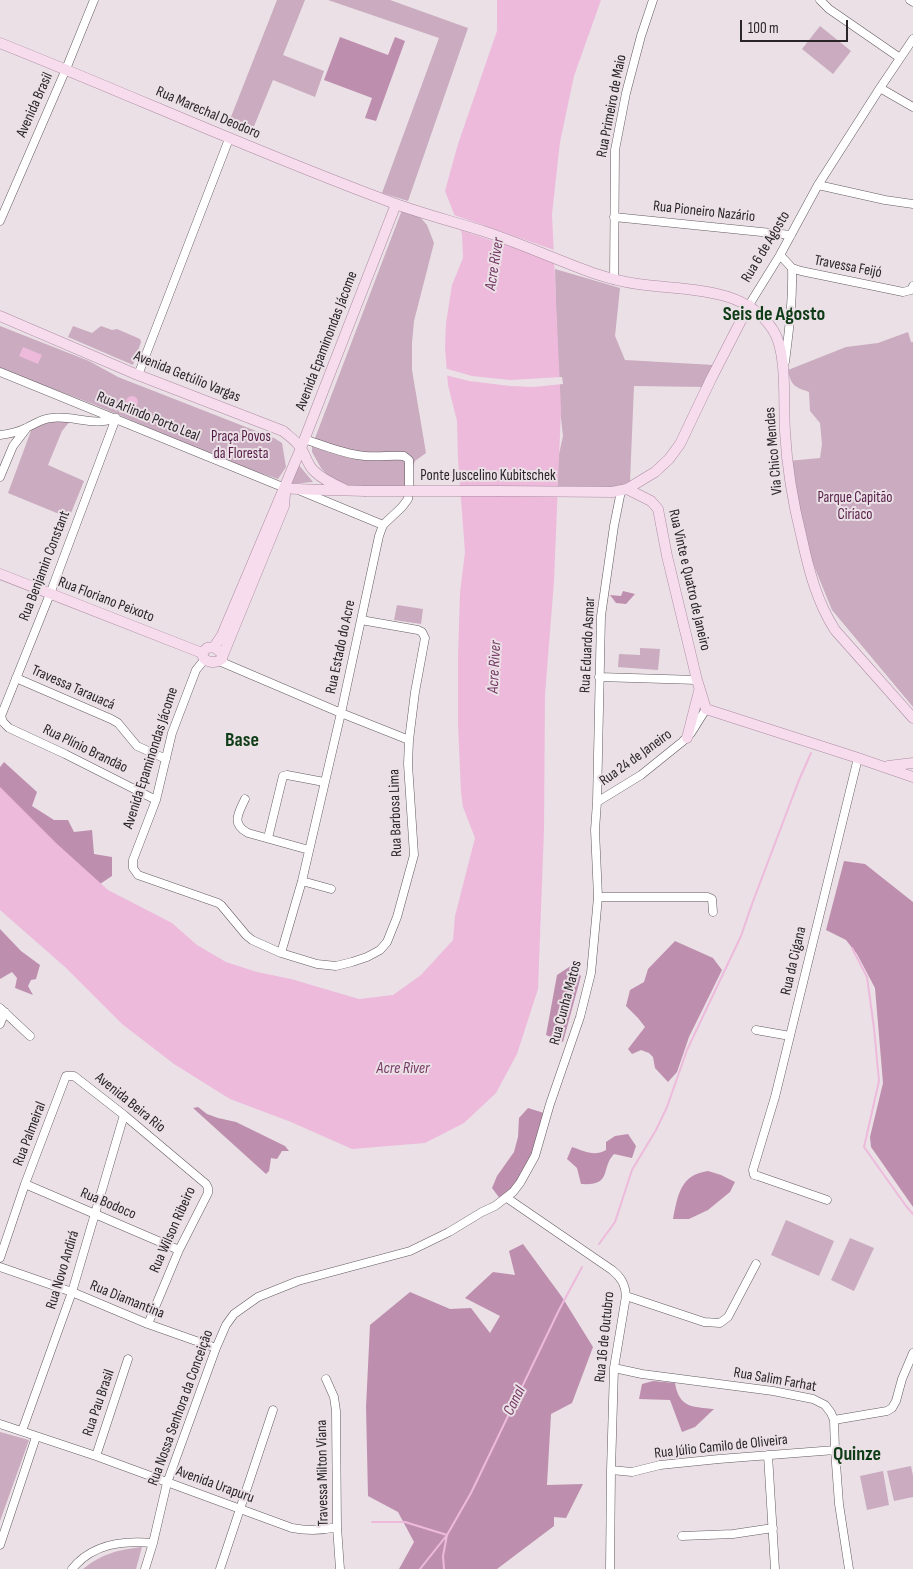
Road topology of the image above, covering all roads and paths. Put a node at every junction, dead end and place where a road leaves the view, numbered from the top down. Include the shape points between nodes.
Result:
1 (94, 0) edge
2 (653, 0) edge
3 (820, 0) edge
4 (910, 0) edge
5 (913, 2) edge
6 (913, 39) edge
7 (0, 43) edge
8 (900, 58) junction
9 (66, 69) junction
10 (880, 88) junction
11 (913, 107) edge
12 (229, 139) junction
13 (818, 185) junction
14 (913, 204) edge
15 (401, 206) junction
16 (614, 217) junction
17 (0, 218) edge
18 (791, 235) junction
19 (780, 255) junction
20 (792, 268) junction
21 (612, 279) junction
22 (913, 286) edge
23 (749, 305) junction
24 (0, 316) edge
25 (784, 369) junction
26 (0, 372) edge
27 (138, 375) junction
28 (116, 418) junction
29 (27, 428) junction
30 (0, 435) edge
31 (303, 444) junction
32 (0, 477) edge
33 (285, 488) junction
34 (344, 489) junction
35 (297, 490) junction
36 (364, 491) joint
37 (620, 491) junction
38 (383, 525) junction
39 (0, 574) edge
40 (50, 594) junction
41 (361, 620) junction
42 (214, 647) junction
43 (203, 656) junction
44 (221, 658) junction
45 (600, 677) junction
46 (16, 678) junction
47 (698, 685) junction
48 (706, 709) junction
49 (341, 713) junction
50 (913, 718) edge
51 (3, 722) joint
52 (687, 738) junction
53 (409, 740) junction
54 (858, 758) junction
55 (166, 759) junction
56 (913, 763) edge
57 (882, 766) junction
58 (913, 777) edge
59 (324, 782) junction
60 (245, 799) dead end
61 (156, 800) junction
62 (597, 802) junction
63 (268, 838) junction
64 (309, 850) junction
65 (133, 868) joint
66 (302, 881) junction
67 (331, 889) dead end
68 (598, 897) junction
69 (712, 912) dead end
70 (281, 953) junction
71 (2, 1010) edge
72 (0, 1024) edge
73 (756, 1030) dead end
74 (30, 1036) dead end
75 (790, 1036) junction
76 (66, 1076) joint
77 (124, 1115) junction
78 (174, 1158) joint
79 (25, 1184) junction
80 (507, 1198) junction
81 (827, 1200) dead end
82 (95, 1214) junction
83 (179, 1250) junction
84 (0, 1258) edge
85 (756, 1264) dead end
86 (0, 1267) edge
87 (72, 1292) junction
88 (626, 1296) junction
89 (148, 1324) junction
90 (216, 1348) junction
91 (913, 1353) edge
92 (128, 1359) dead end
93 (614, 1368) junction
94 (326, 1379) dead end
95 (273, 1410) dead end
96 (834, 1420) junction
97 (0, 1424) edge
98 (22, 1432) junction
99 (36, 1437) junction
100 (835, 1450) junction
101 (768, 1455) junction
102 (96, 1456) junction
103 (610, 1470) junction
104 (167, 1483) junction
105 (240, 1509) junction
106 (337, 1527) junction
107 (773, 1528) junction
108 (682, 1536) dead end
109 (153, 1543) junction
110 (0, 1545) edge
111 (72, 1569) edge
112 (145, 1569) edge
113 (220, 1569) edge
114 (340, 1569) edge
115 (610, 1569) edge
116 (775, 1569) edge
117 (849, 1569) edge

1 - 9 street, Avenida Brasil
2 - 16 street, Rua Primeiro de Maio via 628,83 615,150
3 - 8 street
4 - 5 street
6 - 8 street, Rua 6 de Agosto
7 - 9 main road, Rua Marechal Deodoro
8 - 10 street, Rua 6 de Agosto
9 - 12 main road, Rua Marechal Deodoro
9 - 17 street, Avenida Brasil
10 - 11 street
10 - 13 street, Rua 6 de Agosto
12 - 15 main road, Rua Marechal Deodoro
12 - 27 street
13 - 14 street
13 - 18 street, Rua 6 de Agosto
15 - 21 main road, Rua Marechal Deodoro via 488,233
15 - 31 main road, Avenida Epaminondas Jácome
16 - 18 street, Rua Pioneiro Nazário
16 - 21 street, Rua Primeiro de Maio
18 - 19 street, Rua 6 de Agosto
19 - 20 street, Travessa Feijó
19 - 23 street, Rua 6 de Agosto
20 - 22 street, Travessa Feijó via 903,292
20 - 25 street via 793,291
21 - 23 main road, Rua Marechal Deodoro via 711,293
23 - 25 main road, Via Chico Mendes via 775,332
23 - 37 main road, Rua 6 de Agosto via 680,444 655,472
24 - 27 main road, Avenida Getúlio Vargas
25 - 50 main road, Via Chico Mendes via 788,475 818,597 835,630
26 - 28 street, Rua Arlindo Porto Leal
27 - 31 main road, Avenida Getúlio Vargas via 283,431
28 - 29 street via 101,422 49,418
28 - 33 street, Rua Arlindo Porto Leal
28 - 40 street, Rua Benjamin Constant
29 - 30 street
29 - 32 street via 13,446
31 - 33 main road, Avenida Epaminondas Jácome
31 - 34 main road, Avenida Getúlio Vargas via 314,471
31 - 38 street, Rua Estado do Acre via 356,455 408,458 408,499
33 - 35 main road, Avenida Getúlio Vargas
33 - 42 main road, Avenida Epaminondas Jácome
33 - 44 main road, Avenida Epaminondas Jácome via 284,506
34 - 35 main road, Avenida Getúlio Vargas
34 - 36 main road, Avenida Getúlio Vargas
35 - 38 street
36 - 37 main road, Ponte Juscelino Kubitschek, bridge
37 - 45 street, Rua Eduardo Asmar via 601,616
37 - 47 main road, Rua Vinte e Quatro de Janeiro via 651,501 658,509
38 - 41 street, Rua Estado do Acre
39 - 40 main road, Rua Floriano Peixoto
40 - 43 main road, Rua Floriano Peixoto
40 - 46 street, Rua Benjamin Constant
41 - 49 street, Rua Estado do Acre
41 - 53 street, Rua Barbosa Lima via 422,632 425,638
42 - 43 main road via 207,648
42 - 44 main road, Rua Floriano Peixoto
43 - 44 main road, Rua Floriano Peixoto via 208,661
43 - 55 street, Avenida Epaminondas Jácome via 172,733
44 - 49 street, Rua Floriano Peixoto
45 - 47 street
45 - 62 street, Rua Eduardo Asmar
46 - 51 street, Rua Benjamin Constant via 2,710
46 - 55 street, Travessa Tarauacá via 111,719 137,746
47 - 48 main road, Rua Vinte e Quatro de Janeiro
47 - 52 main road
48 - 52 street, Rua 24 de Janeiro
48 - 54 main road
49 - 53 street, Rua Floriano Peixoto
49 - 59 street, Rua Estado do Acre
51 - 61 street, Rua Plínio Brandão via 9,728
52 - 62 street, Rua 24 de Janeiro via 641,775
53 - 70 street, Rua Barbosa Lima via 414,855 387,942 368,956 336,966
54 - 57 main road
54 - 75 street, Rua da Cigana
55 - 61 street, Avenida Epaminondas Jácome
56 - 57 main road
57 - 58 main road
59 - 63 street via 285,775
59 - 64 street, Rua Estado do Acre
60 - 63 street via 238,825 241,830
61 - 65 street, Avenida Epaminondas Jácome via 133,860
62 - 68 street, Rua Cunha Matos via 594,830
63 - 64 street
64 - 66 street, Rua Estado do Acre
65 - 70 street, Rua Barbosa Lima via 138,875 218,903 252,940
66 - 67 street
66 - 70 street, Rua Estado do Acre
68 - 69 street via 710,897
68 - 80 street, Rua Cunha Matos via 591,973 580,1017 535,1156
71 - 72 street
71 - 74 street
73 - 75 street
75 - 81 street, Rua da Cigana via 754,1175
76 - 77 street, Avenida Beira Rio via 74,1076
76 - 79 street, Rua Palmeiral
77 - 78 street, Avenida Beira Rio
77 - 82 street, Rua Novo Andirá
78 - 83 street, Rua Wilson Ribeiro via 208,1188
79 - 82 street, Rua Bodoco
79 - 84 street, Rua Palmeiral
80 - 88 street, Rua 16 de Outubro via 617,1274 624,1282
80 - 90 street, Rua Nossa Senhora da Conceição via 410,1251 300,1280 258,1297 234,1314
82 - 83 street, Rua Bodoco
82 - 87 street, Rua Novo Andirá
83 - 89 street, Rua Wilson Ribeiro
85 - 88 street via 728,1317 720,1324 704,1322
86 - 87 street, Rua Diamantina
87 - 89 street, Rua Diamantina
87 - 98 street, Rua Novo Andirá
88 - 93 street, Rua 16 de Outubro
89 - 90 street, Rua Diamantina
90 - 104 street, Rua Nossa Senhora da Conceição
91 - 96 street via 892,1408
92 - 102 street, Rua Pau Brasil
93 - 96 street, Rua Salim Farhat via 773,1391 813,1400 826,1407
93 - 103 street, Rua 16 de Outubro
94 - 106 street, Travessa Milton Viana via 336,1411
95 - 105 street
96 - 100 street
97 - 98 street, Avenida Urapuru
98 - 99 street, Avenida Urapuru
99 - 102 street, Avenida Urapuru
99 - 110 street
100 - 101 street, Rua Júlio Camilo de Oliveira
100 - 117 street
101 - 103 street, Rua Júlio Camilo de Oliveira via 660,1465 632,1472
101 - 107 street
102 - 104 street, Avenida Urapuru
103 - 115 street, Rua 16 de Outubro
104 - 105 street, Avenida Urapuru
104 - 109 street, Rua Nossa Senhora da Conceição
105 - 106 street, Avenida Urapuru via 304,1530
105 - 113 street
106 - 114 street, Travessa Milton Viana
107 - 108 street
107 - 116 street
109 - 111 street via 113,1544 89,1553
109 - 112 street, Rua Nossa Senhora da Conceição

